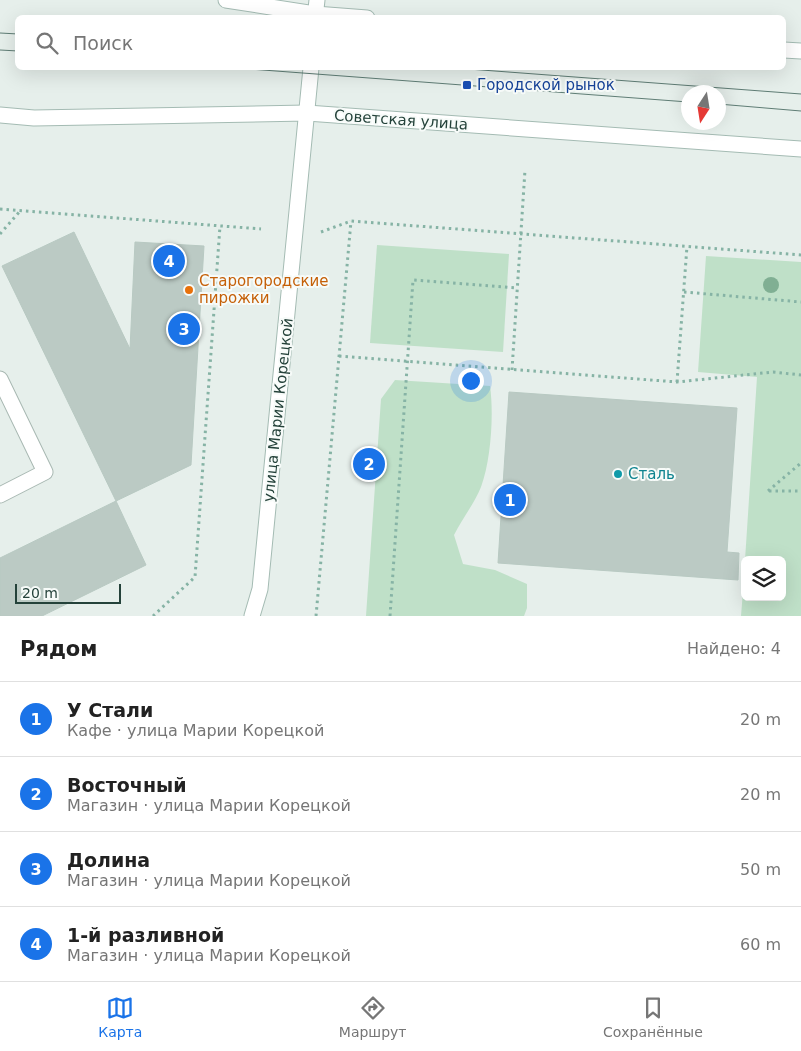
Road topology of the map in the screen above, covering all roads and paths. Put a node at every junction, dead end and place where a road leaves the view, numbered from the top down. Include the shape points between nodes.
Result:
1 (226, 0) edge
2 (316, 10) edge
3 (348, 15) edge
4 (786, 50) edge
5 (801, 51) edge
6 (311, 70) edge
7 (306, 113) junction
8 (0, 115) edge
9 (801, 149) edge
10 (525, 170) dead end
11 (0, 209) edge
12 (21, 210) junction
13 (351, 221) junction
14 (220, 226) junction
15 (261, 229) dead end
16 (521, 233) junction
17 (0, 234) edge
18 (316, 234) dead end
19 (687, 246) junction
20 (800, 256) edge
21 (517, 288) junction
22 (684, 292) junction
23 (801, 302) edge
24 (339, 356) junction
25 (408, 362) junction
26 (512, 370) junction
27 (801, 375) edge
28 (0, 379) edge
29 (677, 382) junction
30 (801, 463) edge
31 (801, 491) edge
32 (0, 494) edge
33 (153, 616) edge
34 (252, 616) edge
35 (316, 616) edge
36 (390, 616) edge

1 - 2 main road
2 - 3 main road
4 - 5 main road
6 - 7 main road, улица Марии Корецкой
7 - 8 main road, Советская улица via 34,118
7 - 9 main road, Советская улица
7 - 34 main road, улица Марии Корецкой via 260,589
10 - 16 path
11 - 12 path
12 - 14 path
12 - 17 path
13 - 16 path
13 - 18 path
13 - 24 path
14 - 15 path
14 - 33 path via 194,577
16 - 19 path
16 - 21 path
19 - 20 path
19 - 22 path
21 - 25 path via 413,280
21 - 26 path
22 - 23 path
22 - 29 path
24 - 25 path
24 - 35 path
25 - 26 path
25 - 36 path
26 - 29 path
27 - 29 path via 772,372
28 - 32 main road via 45,472
30 - 31 path via 768,491

